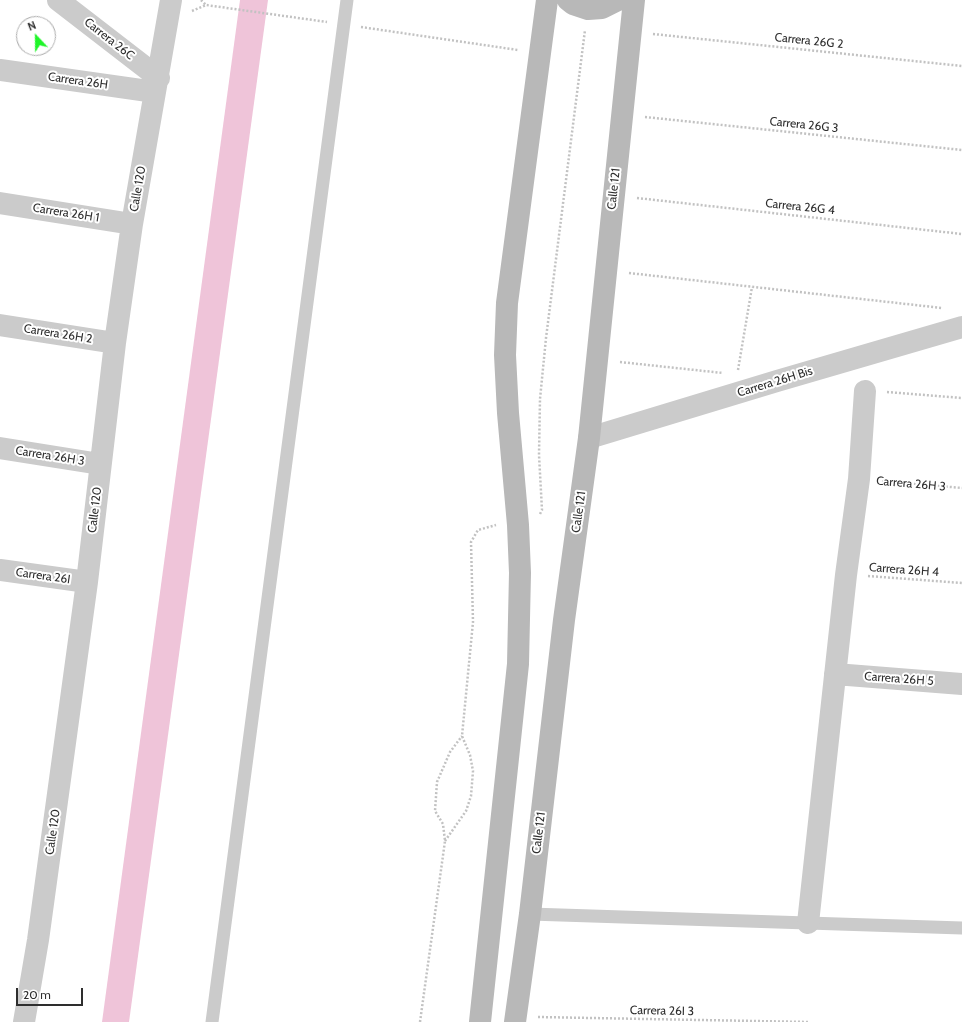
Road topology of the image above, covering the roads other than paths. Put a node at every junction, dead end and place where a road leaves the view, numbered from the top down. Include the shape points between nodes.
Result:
1 (58, 0) edge
2 (171, 0) edge
3 (347, 0) edge
4 (547, 0) edge
5 (568, 0) edge
6 (618, 0) edge
7 (634, 0) edge
8 (0, 70) edge
9 (157, 85) junction
10 (0, 203) edge
11 (132, 224) junction
12 (0, 324) edge
13 (962, 327) edge
14 (115, 343) junction
15 (865, 391) dead end
16 (589, 438) junction
17 (0, 448) edge
18 (100, 464) junction
19 (0, 570) edge
20 (87, 582) junction
21 (835, 674) junction
22 (962, 684) edge
23 (530, 914) junction
24 (808, 923) junction
25 (962, 928) edge
26 (516, 1019) edge
27 (24, 1022) edge
28 (212, 1022) edge
29 (480, 1022) edge

1 - 9 street, Carrera 26C
2 - 9 street, Calle 120
3 - 28 lane
4 - 29 main road via 508,303 505,348 518,525 518,664
5 - 6 main road via 588,9 602,8
7 - 16 main road, Calle 121
8 - 9 street, Carrera 26H
9 - 11 street, Calle 120
10 - 11 street, Carrera 26H 1
11 - 14 street, Calle 120
12 - 14 street, Carrera 26H 2
13 - 16 street, Carrera 26H Bis
14 - 18 street, Calle 120
15 - 21 street via 859,479
16 - 23 main road, Calle 121 via 564,620
17 - 18 street, Carrera 26H 3
18 - 20 street, Calle 120
19 - 20 street, Carrera 26I
20 - 27 street, Calle 120 via 38,940
21 - 22 street, Carrera 26H 5
21 - 24 street
23 - 24 lane
23 - 26 main road, Calle 121
24 - 25 lane

